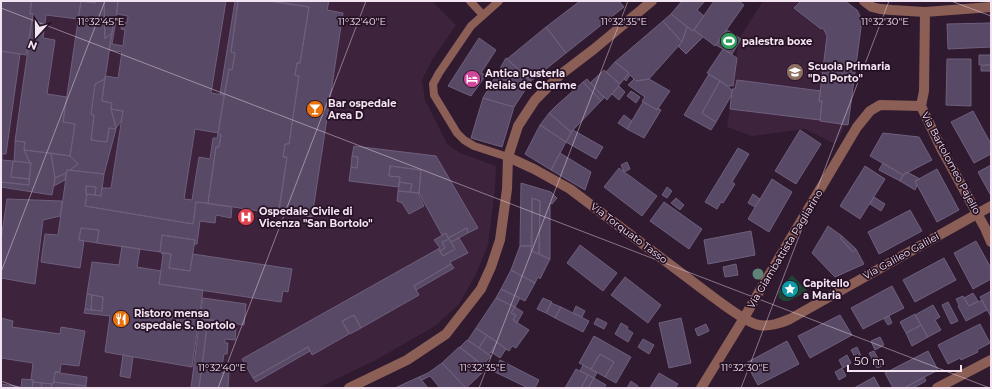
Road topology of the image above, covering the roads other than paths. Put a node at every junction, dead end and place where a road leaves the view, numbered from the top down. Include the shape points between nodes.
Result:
1 (470, 1) edge
2 (499, 1) edge
3 (652, 1) edge
4 (864, 1) edge
5 (991, 6) edge
6 (925, 12) junction
7 (483, 15) junction
8 (921, 106) junction
9 (508, 157) junction
10 (991, 206) edge
11 (976, 213) junction
12 (991, 242) edge
13 (744, 318) junction
14 (991, 360) edge
15 (349, 388) edge
16 (701, 388) edge
17 (937, 388) edge

1 - 7 lane
2 - 7 lane
3 - 9 street via 560,75 535,100 518,126
4 - 6 street via 880,9
5 - 6 street
6 - 8 street via 924,91
7 - 9 lane via 471,26 439,73 433,84 434,95 464,140
8 - 11 street, Via Bartolomeo Pajello
8 - 13 street, Via Giambattista Pagliarino via 880,105 870,110
9 - 13 street, Via Torquato Tasso via 570,188
9 - 15 street via 507,190 500,240 480,289 446,334 407,360
10 - 11 street, Via Galileo Galilei
11 - 12 street, Via Bartolomeo Pajello
11 - 13 street, Via Galileo Galilei via 790,319 778,324 758,325
13 - 16 street, Via Giambattista Pagliarino
14 - 17 street

